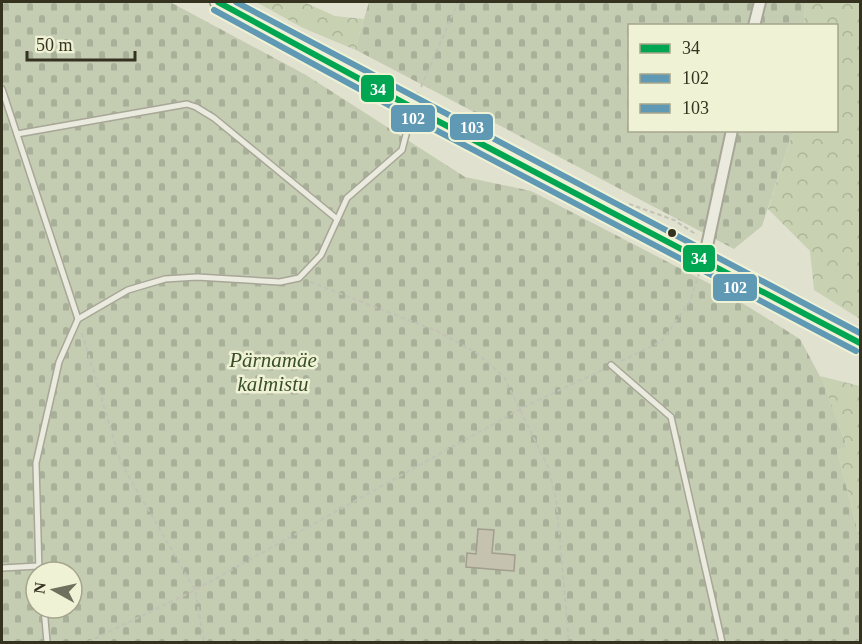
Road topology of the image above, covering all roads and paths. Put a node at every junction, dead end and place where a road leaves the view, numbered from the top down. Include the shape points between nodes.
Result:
1 (218, 2) edge
2 (459, 2) edge
3 (760, 2) edge
4 (754, 24) edge
5 (2, 89) edge
6 (415, 102) junction
7 (732, 132) edge
8 (17, 134) junction
9 (337, 219) junction
10 (704, 260) junction
11 (299, 278) junction
12 (78, 319) junction
13 (861, 343) edge
14 (611, 365) junction
15 (522, 408) junction
16 (38, 560) edge
17 (2, 568) edge
18 (24, 569) edge
19 (195, 590) junction
20 (45, 620) edge
21 (861, 639) edge
22 (47, 642) edge
23 (88, 642) edge
24 (204, 642) edge
25 (569, 642) edge
26 (722, 642) edge
27 (857, 642) edge

1 - 6 main road
2 - 6 path
3 - 4 street
5 - 8 lane
6 - 9 lane via 402,150 347,198
6 - 10 main road
7 - 10 street
8 - 9 lane via 187,104 214,118
8 - 12 lane
9 - 11 lane via 321,255
10 - 13 main road
10 - 14 path via 690,301 662,341
11 - 12 lane via 280,282 197,276 165,279 128,290
11 - 15 path via 437,331 478,354 504,377
12 - 16 lane via 59,362 36,463
12 - 19 path via 121,463
14 - 15 path
14 - 26 lane via 671,417
15 - 19 path
15 - 25 path via 548,467 556,499
17 - 18 lane
19 - 23 path
19 - 24 path
20 - 22 lane
21 - 27 path

